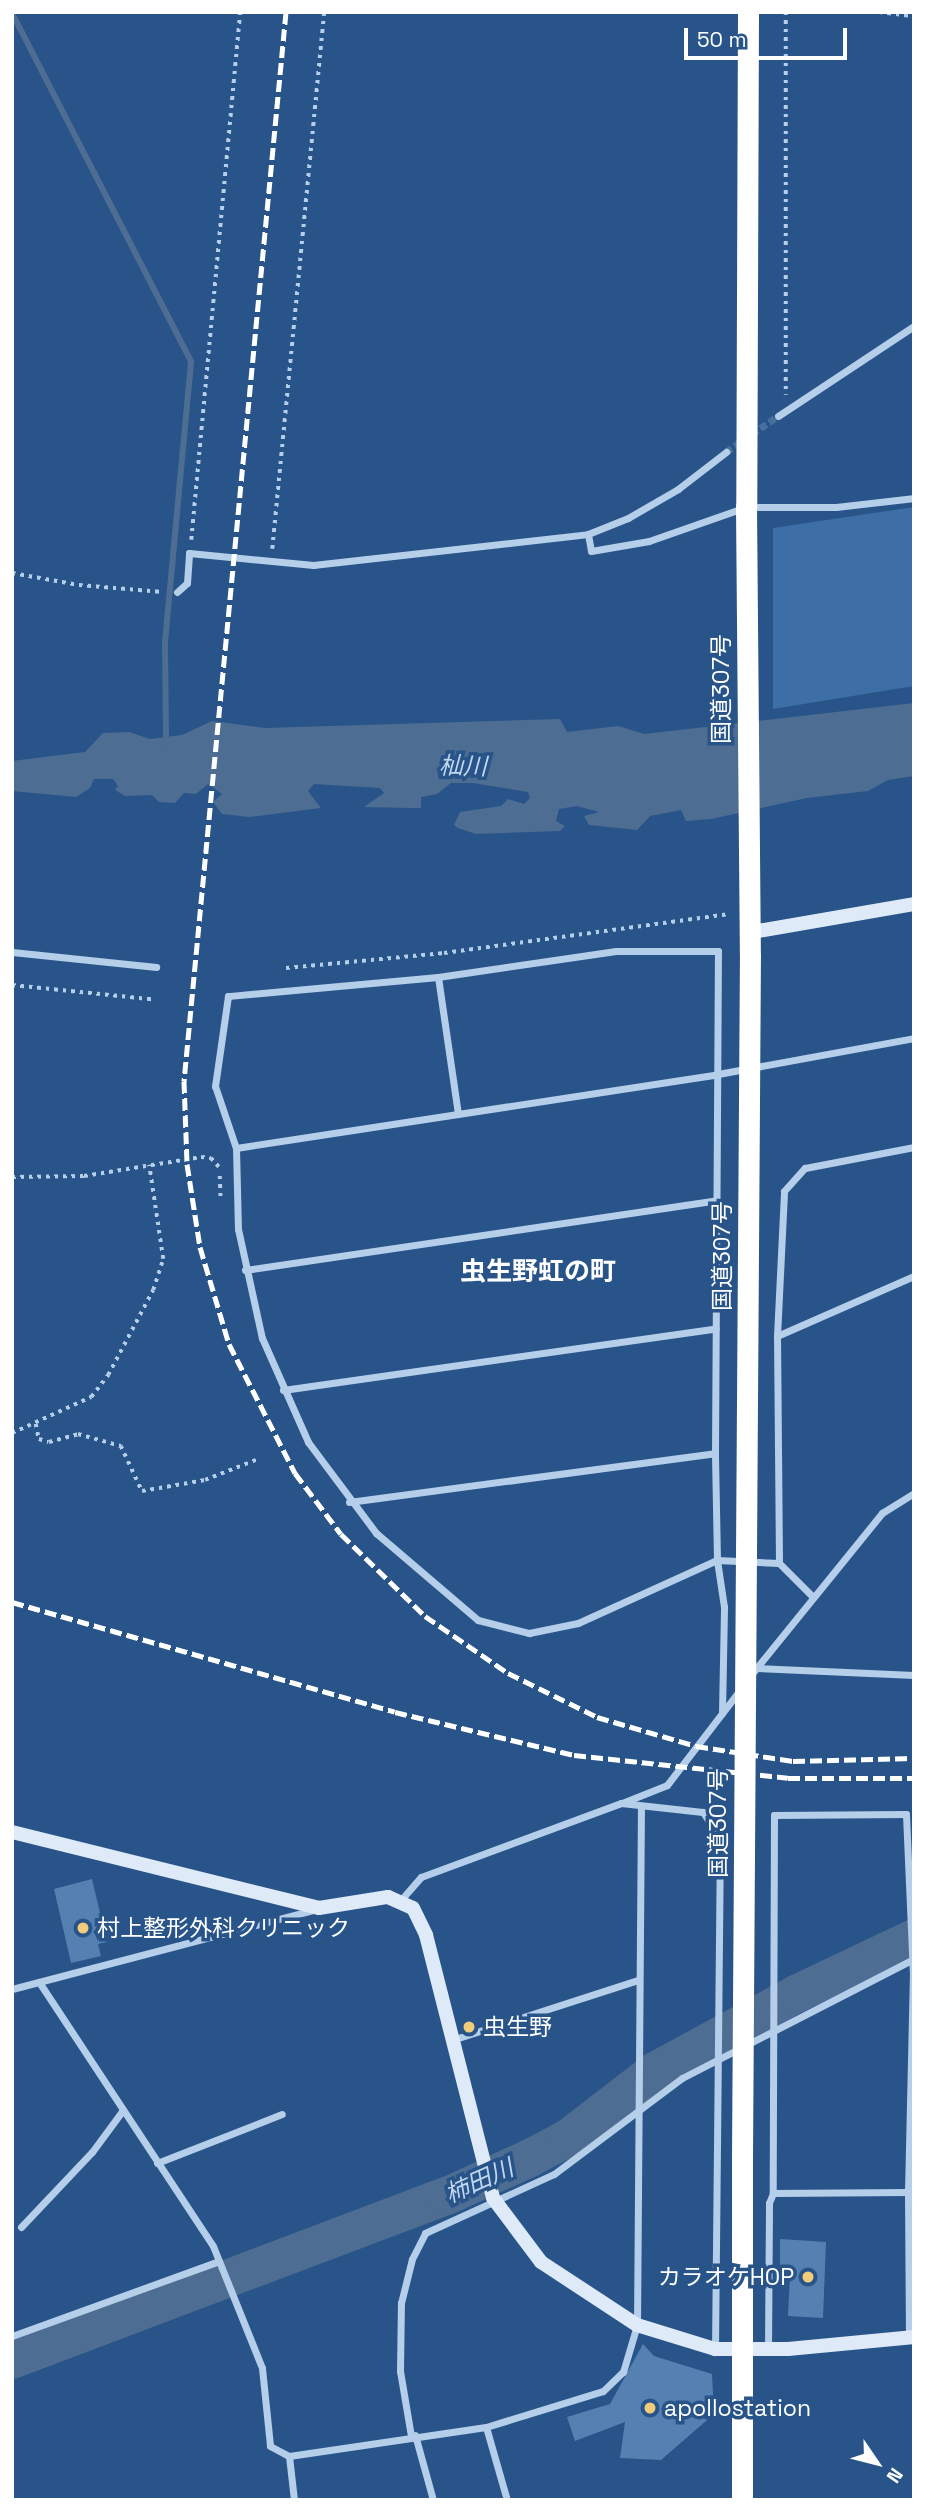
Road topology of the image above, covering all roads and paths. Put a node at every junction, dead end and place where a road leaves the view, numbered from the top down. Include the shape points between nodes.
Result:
1 (240, 12) edge
2 (324, 12) edge
3 (748, 12) edge
4 (786, 12) edge
5 (879, 12) edge
6 (914, 16) edge
7 (914, 326) edge
8 (786, 410) junction
9 (778, 416) tunnel mouth
10 (726, 452) tunnel mouth
11 (914, 498) edge
12 (746, 507) junction
13 (588, 534) junction
14 (189, 553) junction
15 (271, 562) junction
16 (12, 573) edge
17 (177, 592) dead end
18 (157, 593) dead end
19 (914, 904) edge
20 (751, 913) junction
21 (12, 951) edge
22 (156, 967) dead end
23 (286, 968) dead end
24 (438, 977) junction
25 (12, 985) edge
26 (151, 999) dead end
27 (914, 1038) edge
28 (718, 1074) junction
29 (458, 1114) junction
30 (914, 1147) edge
31 (236, 1148) junction
32 (149, 1165) junction
33 (12, 1177) edge
34 (717, 1200) junction
35 (222, 1206) dead end
36 (245, 1270) junction
37 (914, 1276) edge
38 (716, 1328) junction
39 (777, 1336) junction
40 (283, 1390) junction
41 (36, 1424) junction
42 (12, 1433) edge
43 (715, 1452) junction
44 (258, 1459) dead end
45 (914, 1493) edge
46 (349, 1502) junction
47 (717, 1560) junction
48 (779, 1563) junction
49 (812, 1596) junction
50 (756, 1668) junction
51 (914, 1675) edge
52 (722, 1713) junction
53 (621, 1803) junction
54 (641, 1807) junction
55 (12, 1832) edge
56 (400, 1900) junction
57 (319, 1908) junction
58 (912, 1959) edge
59 (913, 1975) edge
60 (638, 1980) junction
61 (38, 1982) junction
62 (12, 1989) edge
63 (774, 2027) junction
64 (451, 2040) junction
65 (718, 2053) junction
66 (122, 2110) junction
67 (638, 2112) junction
68 (282, 2114) dead end
69 (157, 2163) junction
70 (911, 2192) edge
71 (773, 2193) junction
72 (492, 2196) junction
73 (21, 2227) dead end
74 (219, 2261) junction
75 (637, 2325) junction
76 (12, 2336) edge
77 (911, 2338) edge
78 (715, 2349) junction
79 (768, 2349) junction
80 (742, 2350) junction
81 (486, 2427) junction
82 (413, 2436) junction
83 (289, 2456) junction
84 (294, 2500) edge
85 (433, 2500) edge
86 (507, 2500) edge
87 (742, 2500) edge

1 - 14 path
2 - 15 path
3 - 12 highway, 国道307号
4 - 8 path
5 - 6 path
7 - 8 street
8 - 9 street
10 - 13 street via 638,512
11 - 12 street via 836,507
12 - 13 street via 649,541 591,551
12 - 20 highway, 国道307号
13 - 15 street via 368,561
14 - 15 street
14 - 17 street via 187,583
16 - 18 path
19 - 20 street
20 - 23 path via 444,953
20 - 80 highway, 国道307号, bridge
21 - 22 street
24 - 28 street via 616,951 718,951
24 - 29 street
24 - 31 street via 228,996 215,1086
25 - 26 path
27 - 28 street
28 - 29 street
28 - 34 street
29 - 31 street
30 - 39 street via 795,1174 784,1191
31 - 36 street
32 - 33 path via 56,1178
32 - 35 path via 211,1158 220,1165
32 - 41 path via 163,1259 153,1290 108,1375 91,1396
34 - 36 street
34 - 38 street
36 - 40 street via 262,1338
37 - 39 street
38 - 40 street
38 - 43 street
39 - 48 street
40 - 46 street via 308,1442
41 - 42 path
41 - 44 path via 38,1439 49,1442 78,1434 121,1446 142,1491 205,1479
43 - 46 street
43 - 47 street
45 - 49 street via 881,1513
46 - 47 street via 406,1562 454,1601 478,1620 511,1631 552,1631 578,1623
47 - 48 street
47 - 52 street via 724,1607
48 - 49 street
49 - 50 street
50 - 51 street
50 - 52 street
52 - 53 street via 667,1785
53 - 54 street
53 - 56 street via 421,1877
54 - 60 street
54 - 65 street via 702,1812 720,1838
55 - 57 street
56 - 57 street via 373,1898
56 - 64 street via 419,1914
57 - 61 street
58 - 59 street
58 - 63 street
58 - 63 street via 906,1814 774,1815
59 - 70 street
60 - 64 street
60 - 67 street
61 - 62 street
61 - 66 street
63 - 65 street
63 - 71 street
64 - 72 street
65 - 67 street
65 - 78 street
66 - 69 street
66 - 73 street via 92,2152
67 - 72 street via 554,2174
67 - 75 street
68 - 69 street
69 - 74 street
70 - 71 street
70 - 77 street
71 - 79 street via 769,2203
72 - 75 street via 520,2240 541,2262
72 - 82 street via 425,2233 412,2259 401,2304 400,2340
74 - 76 street
74 - 83 street via 262,2368 270,2446
75 - 78 street
75 - 81 street via 622,2372 603,2391
77 - 79 street
78 - 80 street
79 - 80 street
80 - 87 highway, 国道307号
81 - 82 street
81 - 86 street
82 - 83 street
82 - 85 street
83 - 84 street

